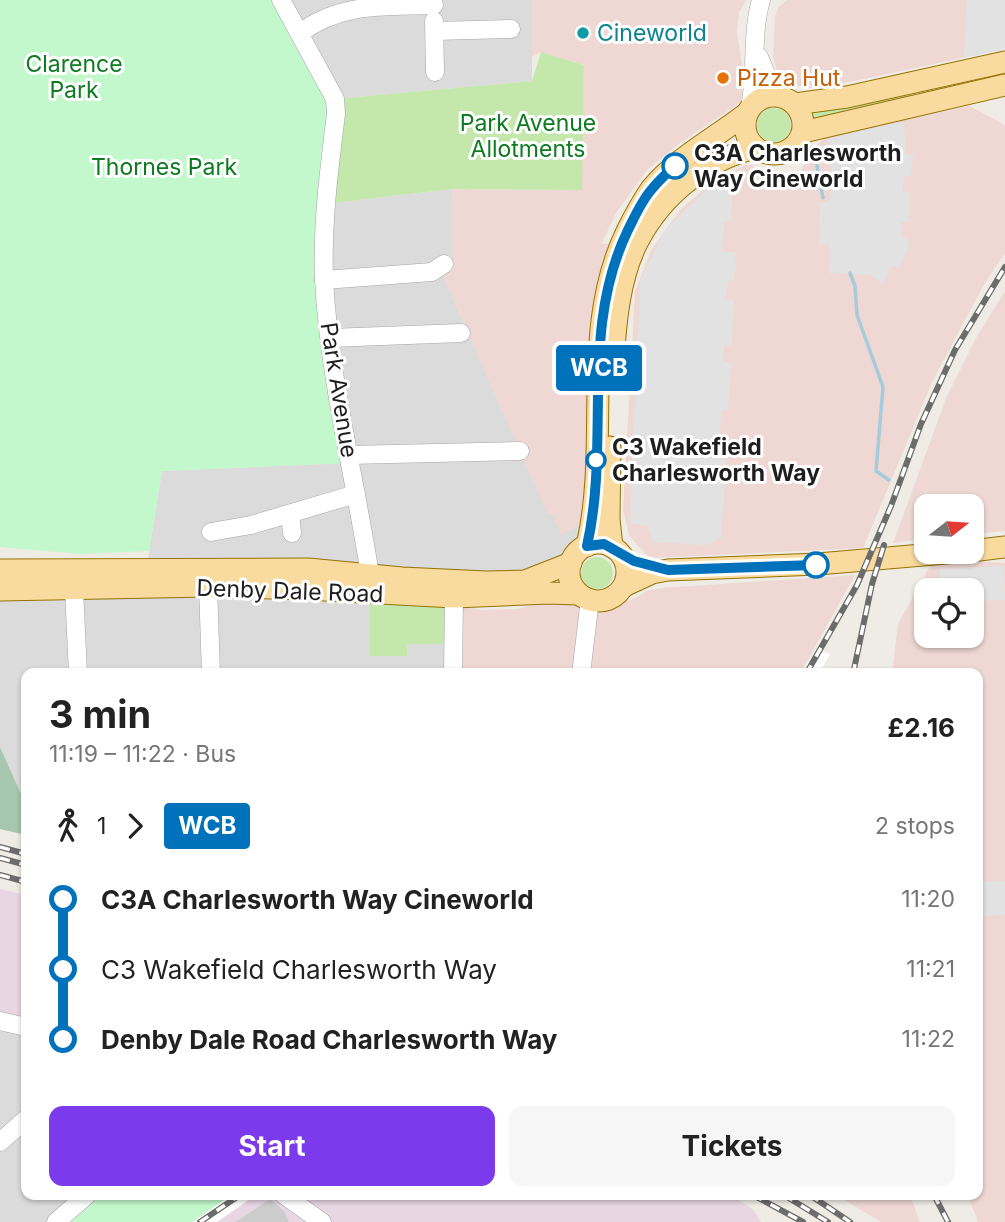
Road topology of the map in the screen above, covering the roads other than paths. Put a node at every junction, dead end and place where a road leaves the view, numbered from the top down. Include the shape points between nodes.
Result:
1 (281, 0) edge
2 (761, 0) edge
3 (434, 3) edge
4 (511, 29) dead end
5 (435, 30) junction
6 (300, 33) junction
7 (755, 47) junction
8 (1005, 62) edge
9 (435, 72) dead end
10 (1005, 85) edge
11 (787, 100) junction
12 (748, 110) junction
13 (803, 132) junction
14 (755, 148) junction
15 (444, 264) dead end
16 (324, 280) junction
17 (461, 333) dead end
18 (330, 338) junction
19 (520, 451) dead end
20 (349, 455) junction
21 (356, 494) junction
22 (217, 527) dead end
23 (587, 546) junction
24 (1005, 547) edge
25 (984, 549) edge
26 (617, 551) junction
27 (914, 556) edge
28 (571, 563) junction
29 (0, 570) edge
30 (668, 570) junction
31 (370, 575) junction
32 (208, 586) junction
33 (624, 586) junction
34 (74, 589) junction
35 (0, 590) edge
36 (454, 597) junction
37 (585, 597) junction
38 (78, 668) edge
39 (211, 668) edge
40 (453, 668) edge
41 (581, 668) edge
42 (0, 1021) edge
43 (21, 1026) edge
44 (21, 1123) edge
45 (0, 1142) edge
46 (81, 1200) edge
47 (291, 1200) edge
48 (56, 1222) edge
49 (322, 1222) edge

1 - 6 street, Park Avenue
2 - 7 street
3 - 5 street
3 - 6 street via 349,9
4 - 5 street
5 - 9 street
6 - 16 street, Park Avenue via 335,99 324,204
7 - 11 street via 763,69
7 - 12 street
8 - 11 main road via 847,97
10 - 13 main road
11 - 12 main road via 760,99
11 - 13 main road via 801,112
12 - 14 main road via 745,132
12 - 23 main road via 651,189 620,246 601,317 594,502
13 - 14 main road via 795,146 782,153
14 - 26 main road via 734,153 684,183 639,239 630,261 614,342 609,519
15 - 16 street via 432,272
16 - 18 street, Park Avenue
17 - 18 street
18 - 20 street, Park Avenue
19 - 20 street
20 - 21 street, Park Avenue
21 - 22 street via 291,523 249,517
21 - 31 street, Park Avenue
23 - 26 main road via 595,543
23 - 28 main road
24 - 25 main road
26 - 30 main road
26 - 33 main road via 627,570
27 - 30 main road
28 - 31 main road, Denby Dale Road via 525,581
28 - 37 main road via 571,579
29 - 31 main road, Denby Dale Road via 308,569
30 - 33 main road
32 - 34 main road, Denby Dale Road
32 - 36 main road, Denby Dale Road
32 - 39 street
33 - 37 main road via 609,598
34 - 35 main road, Denby Dale Road
34 - 38 street
36 - 37 main road, Denby Dale Road via 548,593
36 - 40 street
37 - 41 street
42 - 43 street
44 - 45 street
46 - 48 street
47 - 49 street

